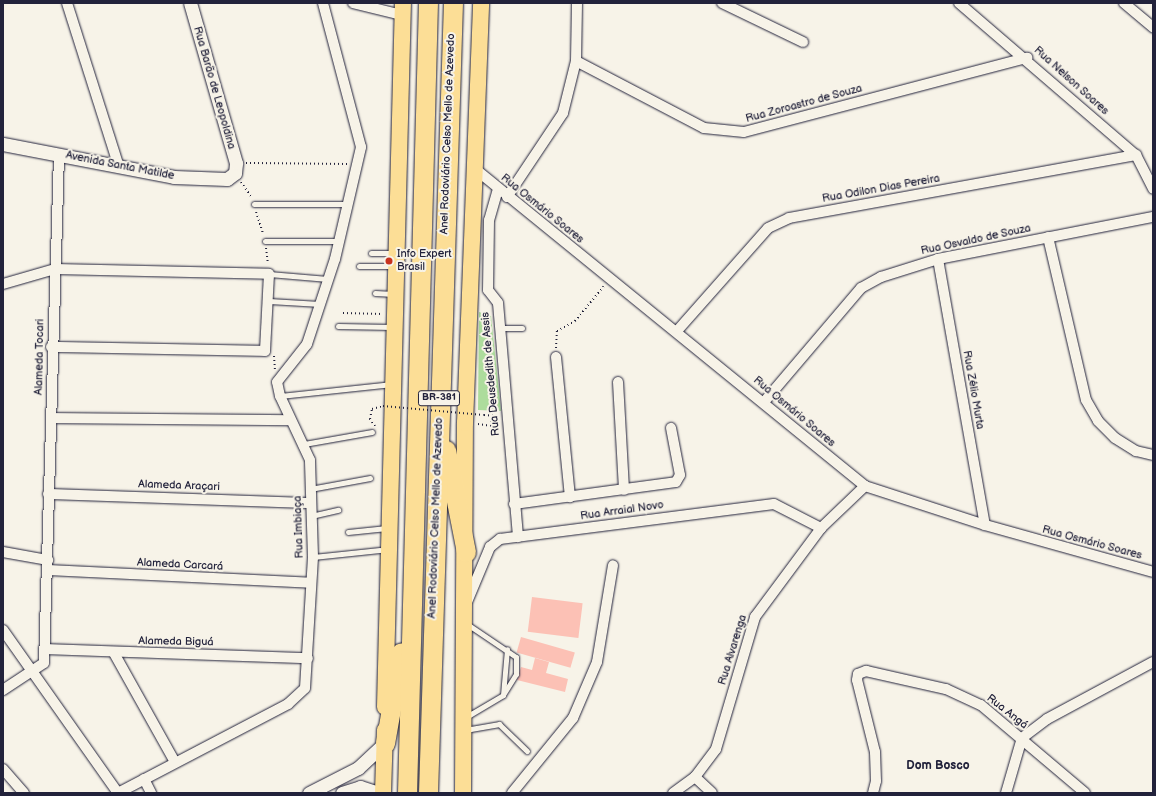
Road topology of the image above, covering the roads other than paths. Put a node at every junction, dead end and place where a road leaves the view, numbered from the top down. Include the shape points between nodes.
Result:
1 (67, 3) edge
2 (190, 3) edge
3 (323, 3) edge
4 (352, 3) edge
5 (428, 3) edge
6 (453, 3) edge
7 (480, 3) edge
8 (577, 3) edge
9 (722, 3) edge
10 (959, 3) edge
11 (1124, 3) edge
12 (402, 9) edge
13 (1153, 27) edge
14 (803, 42) dead end
15 (1027, 58) junction
16 (576, 61) junction
17 (3, 144) edge
18 (59, 154) junction
19 (1136, 155) junction
20 (119, 167) junction
21 (236, 168) joint
22 (474, 168) junction
23 (498, 189) junction
24 (1153, 189) edge
25 (506, 197) junction
26 (254, 204) road end
27 (348, 204) junction
28 (1153, 217) edge
29 (1048, 237) junction
30 (265, 241) road end
31 (339, 241) junction
32 (370, 253) dead end
33 (398, 259) junction
34 (938, 259) junction
35 (358, 266) dead end
36 (55, 269) junction
37 (269, 274) junction
38 (328, 279) junction
39 (3, 284) edge
40 (375, 293) dead end
41 (397, 294) junction
42 (269, 301) junction
43 (320, 304) junction
44 (396, 321) junction
45 (338, 326) dead end
46 (499, 328) junction
47 (522, 328) dead end
48 (677, 331) junction
49 (51, 347) junction
50 (556, 357) road end
51 (618, 382) dead end
52 (394, 384) junction
53 (280, 396) junction
54 (764, 402) junction
55 (439, 415) junction
56 (51, 418) junction
57 (290, 420) junction
58 (671, 428) dead end
59 (372, 432) dead end
60 (304, 444) junction
61 (1153, 455) edge
62 (370, 478) dead end
63 (865, 486) junction
64 (310, 489) junction
65 (624, 490) junction
66 (48, 494) junction
67 (570, 497) junction
68 (310, 503) junction
69 (514, 504) junction
70 (338, 510) dead end
71 (310, 516) junction
72 (984, 526) junction
73 (388, 528) junction
74 (821, 528) junction
75 (348, 532) dead end
76 (518, 537) junction
77 (380, 550) dead end
78 (3, 552) edge
79 (466, 552) junction
80 (313, 556) junction
81 (48, 565) junction
82 (613, 565) dead end
83 (1153, 572) edge
84 (311, 583) junction
85 (412, 591) junction
86 (465, 615) junction
87 (3, 630) edge
88 (44, 649) junction
89 (507, 649) junction
90 (114, 653) junction
91 (308, 658) junction
92 (1153, 662) edge
93 (33, 671) junction
94 (3, 690) edge
95 (503, 695) junction
96 (464, 724) junction
97 (1022, 738) junction
98 (385, 743) junction
99 (527, 751) dead end
100 (175, 762) junction
101 (3, 769) edge
102 (695, 777) junction
103 (144, 779) junction
104 (517, 790) edge
105 (24, 793) edge
106 (118, 793) edge
107 (151, 793) edge
108 (309, 793) edge
109 (342, 793) edge
110 (380, 793) edge
111 (383, 793) edge
112 (407, 793) edge
113 (428, 793) edge
114 (463, 793) edge
115 (673, 793) edge
116 (712, 793) edge
117 (873, 793) edge
118 (1006, 793) edge
119 (1085, 793) edge

1 - 20 street
2 - 21 street, Rua Barão de Leopoldina
3 - 27 street via 361,147
4 - 12 street
5 - 85 highway, Anel Rodoviário Celso Mello de Azevedo / BR-381
6 - 55 highway, Anel Rodoviário Celso Mello de Azevedo / BR-381
7 - 22 main road
8 - 16 street
9 - 14 street
10 - 15 street, Rua Nelson Soares
11 - 13 street
12 - 33 main road
15 - 16 street, Rua Zoroastro de Souza via 744,132 704,128
15 - 19 street, Rua Nelson Soares
16 - 25 street via 563,113 546,142
17 - 18 street, Avenida Santa Matilde
18 - 20 street, Avenida Santa Matilde
18 - 36 street, Alameda Tocari
19 - 24 street, Rua Nelson Soares
19 - 48 street, Rua Odilon Dias Pereira via 789,218 768,228
20 - 21 street, Avenida Santa Matilde via 174,177 227,179
22 - 23 street, Rua Osmário Soares
22 - 79 main road via 465,423
23 - 25 street, Rua Osmário Soares
23 - 46 street, Rua Deusdedith de Assis via 489,220 488,290 498,303
25 - 48 street, Rua Osmário Soares
26 - 27 lane
27 - 31 street
28 - 29 street, Rua Osvaldo de Souza
29 - 34 street, Rua Osvaldo de Souza
29 - 61 street via 1086,400 1098,422 1115,438 1136,451
30 - 31 lane
31 - 38 street
32 - 33 lane
33 - 35 lane
33 - 41 main road
34 - 54 street, Rua Osvaldo de Souza via 881,277 861,288
34 - 72 street, Rua Zélio Murta
36 - 37 street
36 - 39 street
36 - 49 street, Alameda Tocari
37 - 38 lane
37 - 42 street
38 - 43 street
40 - 41 lane
41 - 44 main road
42 - 43 lane
42 - 49 street via 265,351
43 - 53 street, Rua Imbiaça via 307,344 277,382
44 - 45 lane
44 - 52 main road
46 - 47 lane
46 - 69 street, Rua Deusdedith de Assis
48 - 54 street, Rua Osmário Soares
49 - 56 street, Alameda Tocari
50 - 67 street
51 - 65 street
52 - 53 lane
52 - 73 main road
53 - 57 street, Rua Imbiaça
54 - 63 street, Rua Osmário Soares
55 - 79 highway
55 - 113 highway, Anel Rodoviário Celso Mello de Azevedo / BR-381
56 - 57 street
56 - 66 street, Alameda Tocari
57 - 60 street, Rua Imbiaça
58 - 65 street via 680,475 676,482
59 - 60 lane
60 - 64 street, Rua Imbiaça via 310,460
62 - 64 lane
63 - 72 street, Rua Osmário Soares
63 - 74 street, Rua Alvarenga
64 - 68 street, Rua Imbiaça
65 - 67 street
66 - 68 street, Alameda Araçari
66 - 81 street, Alameda Tocari
67 - 69 street
68 - 71 street, Rua Imbiaça
69 - 76 street, Rua Deusdedith de Assis
70 - 71 lane
71 - 80 street, Rua Imbiaça
72 - 83 street, Rua Osmário Soares
73 - 75 lane
73 - 98 main road
74 - 76 street, Rua Arraial Novo via 774,504
74 - 102 street, Rua Alvarenga via 755,617 716,749
76 - 86 street, Rua Arraial Novo via 493,543
77 - 80 lane
78 - 81 street
79 - 86 main road
80 - 84 street, Rua Imbiaça
81 - 84 street, Alameda Carcará
81 - 88 street, Alameda Tocari
82 - 104 street via 594,669 573,718
84 - 91 street, Rua Imbiaça
85 - 98 highway
85 - 112 highway, Anel Rodoviário Celso Mello de Azevedo / BR-381
86 - 89 lane
86 - 96 main road
87 - 93 street
88 - 90 street, Alameda Biguá
88 - 93 street, Alameda Tocari via 44,663
89 - 95 lane
89 - 95 lane via 516,657 517,662 512,684
90 - 91 street, Alameda Biguá
90 - 100 street
91 - 100 street, Rua Imbiaça via 305,688 288,704
92 - 97 street via 1047,719
93 - 94 street
93 - 106 street
95 - 96 lane
96 - 99 lane via 499,724
96 - 114 main road
97 - 117 street, Rua Angá via 981,705 946,689 866,670 858,674 858,680 875,752 876,781
97 - 118 street
97 - 119 street, Rua Angá
98 - 108 street via 358,768
98 - 111 main road
100 - 103 street, Rua Imbiaça
101 - 105 street
102 - 115 street, Rua Alvarenga
102 - 116 street
103 - 106 street, Rua Imbiaça
103 - 107 street
109 - 110 street via 360,787

